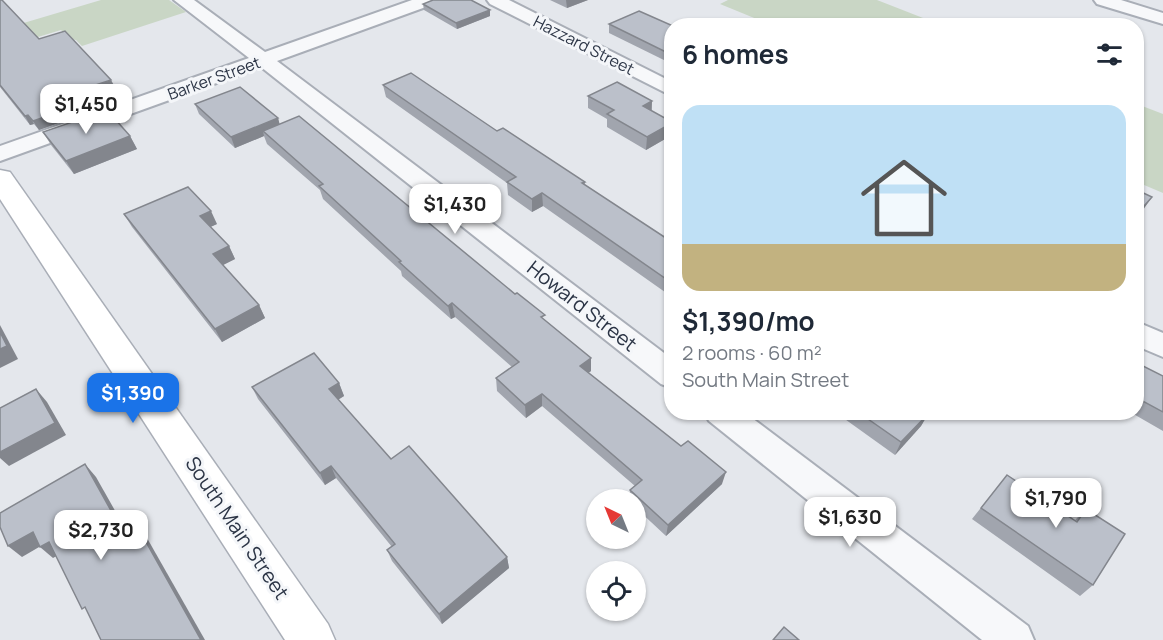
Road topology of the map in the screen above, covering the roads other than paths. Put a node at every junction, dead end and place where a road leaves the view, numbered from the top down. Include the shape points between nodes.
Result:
1 (183, 0) edge
2 (428, 0) edge
3 (496, 0) edge
4 (1103, 0) edge
5 (1163, 19) edge
6 (264, 60) junction
7 (664, 86) edge
8 (0, 154) edge
9 (0, 178) edge
10 (1144, 336) edge
11 (1163, 346) edge
12 (664, 370) edge
13 (730, 420) edge
14 (312, 640) edge
15 (1014, 640) edge

1 - 6 street, Howard Street
2 - 6 street, Barker Street
3 - 7 street, Hazzard Street
4 - 5 street
6 - 8 street, Barker Street
6 - 12 street, Howard Street
9 - 14 street, South Main Street
10 - 11 street
13 - 15 street

